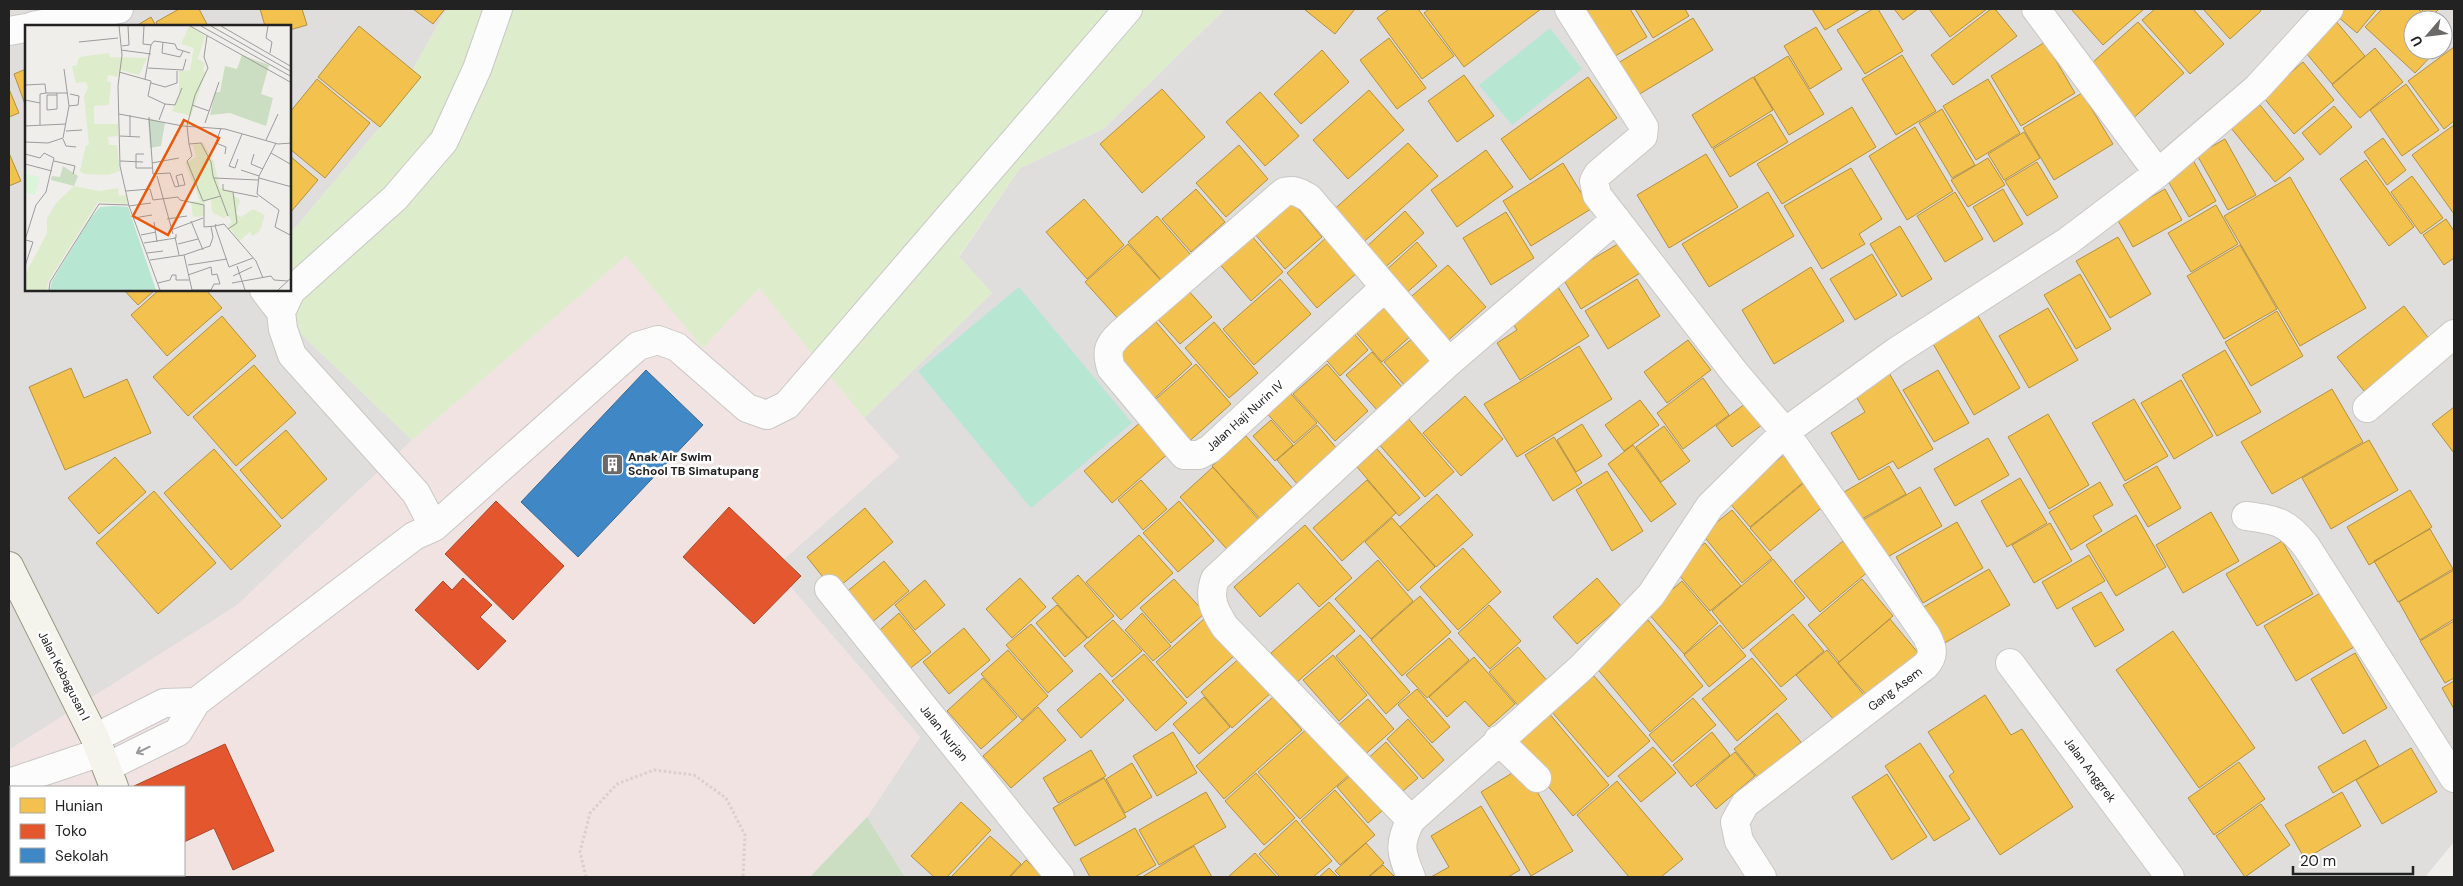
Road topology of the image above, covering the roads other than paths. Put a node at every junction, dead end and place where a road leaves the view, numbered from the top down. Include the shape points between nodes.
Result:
1 (120, 9) edge
2 (498, 9) edge
3 (1128, 9) edge
4 (1569, 9) edge
5 (2036, 9) edge
6 (2329, 9) edge
7 (38, 25) edge
8 (25, 28) edge
9 (9, 31) edge
10 (2158, 173) junction
11 (1616, 219) junction
12 (1384, 288) junction
13 (265, 291) edge
14 (281, 312) junction
15 (2454, 334) edge
16 (1449, 362) junction
17 (2367, 408) dead end
18 (1785, 432) junction
19 (2246, 516) dead end
20 (434, 527) junction
21 (9, 566) edge
22 (828, 589) dead end
23 (2010, 663) dead end
24 (1498, 740) junction
25 (106, 765) edge
26 (1537, 778) dead end
27 (2454, 778) edge
28 (9, 783) edge
29 (1411, 820) junction
30 (1060, 877) edge
31 (1411, 877) edge
32 (1762, 877) edge
33 (2170, 877) edge

1 - 7 street
2 - 14 street via 477,69 444,141 395,198 291,291
3 - 20 street via 787,405 768,415 746,408 677,348 658,340 638,346
4 - 11 street via 1644,127 1643,136 1594,181 1597,195
5 - 10 street
6 - 10 street via 2258,88
8 - 9 street
10 - 18 street via 2068,240 1897,351
11 - 16 street
11 - 18 street via 1728,365
12 - 12 street, Jalan Haji Nurin IV via 1200,455 1184,455 1111,368 1107,354 1111,342 1284,192 1297,191 1309,198
12 - 16 street
13 - 14 street
14 - 20 street via 292,355 416,492
15 - 17 street
16 - 29 street via 1215,579 1211,598 1224,627
18 - 24 street via 1710,506 1651,595 1581,668
18 - 32 street, Gang Asem via 1926,636 1933,651 1925,666 1745,804 1735,822 1739,841
19 - 27 street via 2275,520 2300,538
20 - 25 street via 414,536 196,702 178,732
21 - 25 street, Jalan Kebagusan I
22 - 30 street, Jalan Nurjan
23 - 33 street, Jalan Anggrek
24 - 26 street
24 - 29 street
25 - 28 street
29 - 31 street via 1402,837 1402,857

